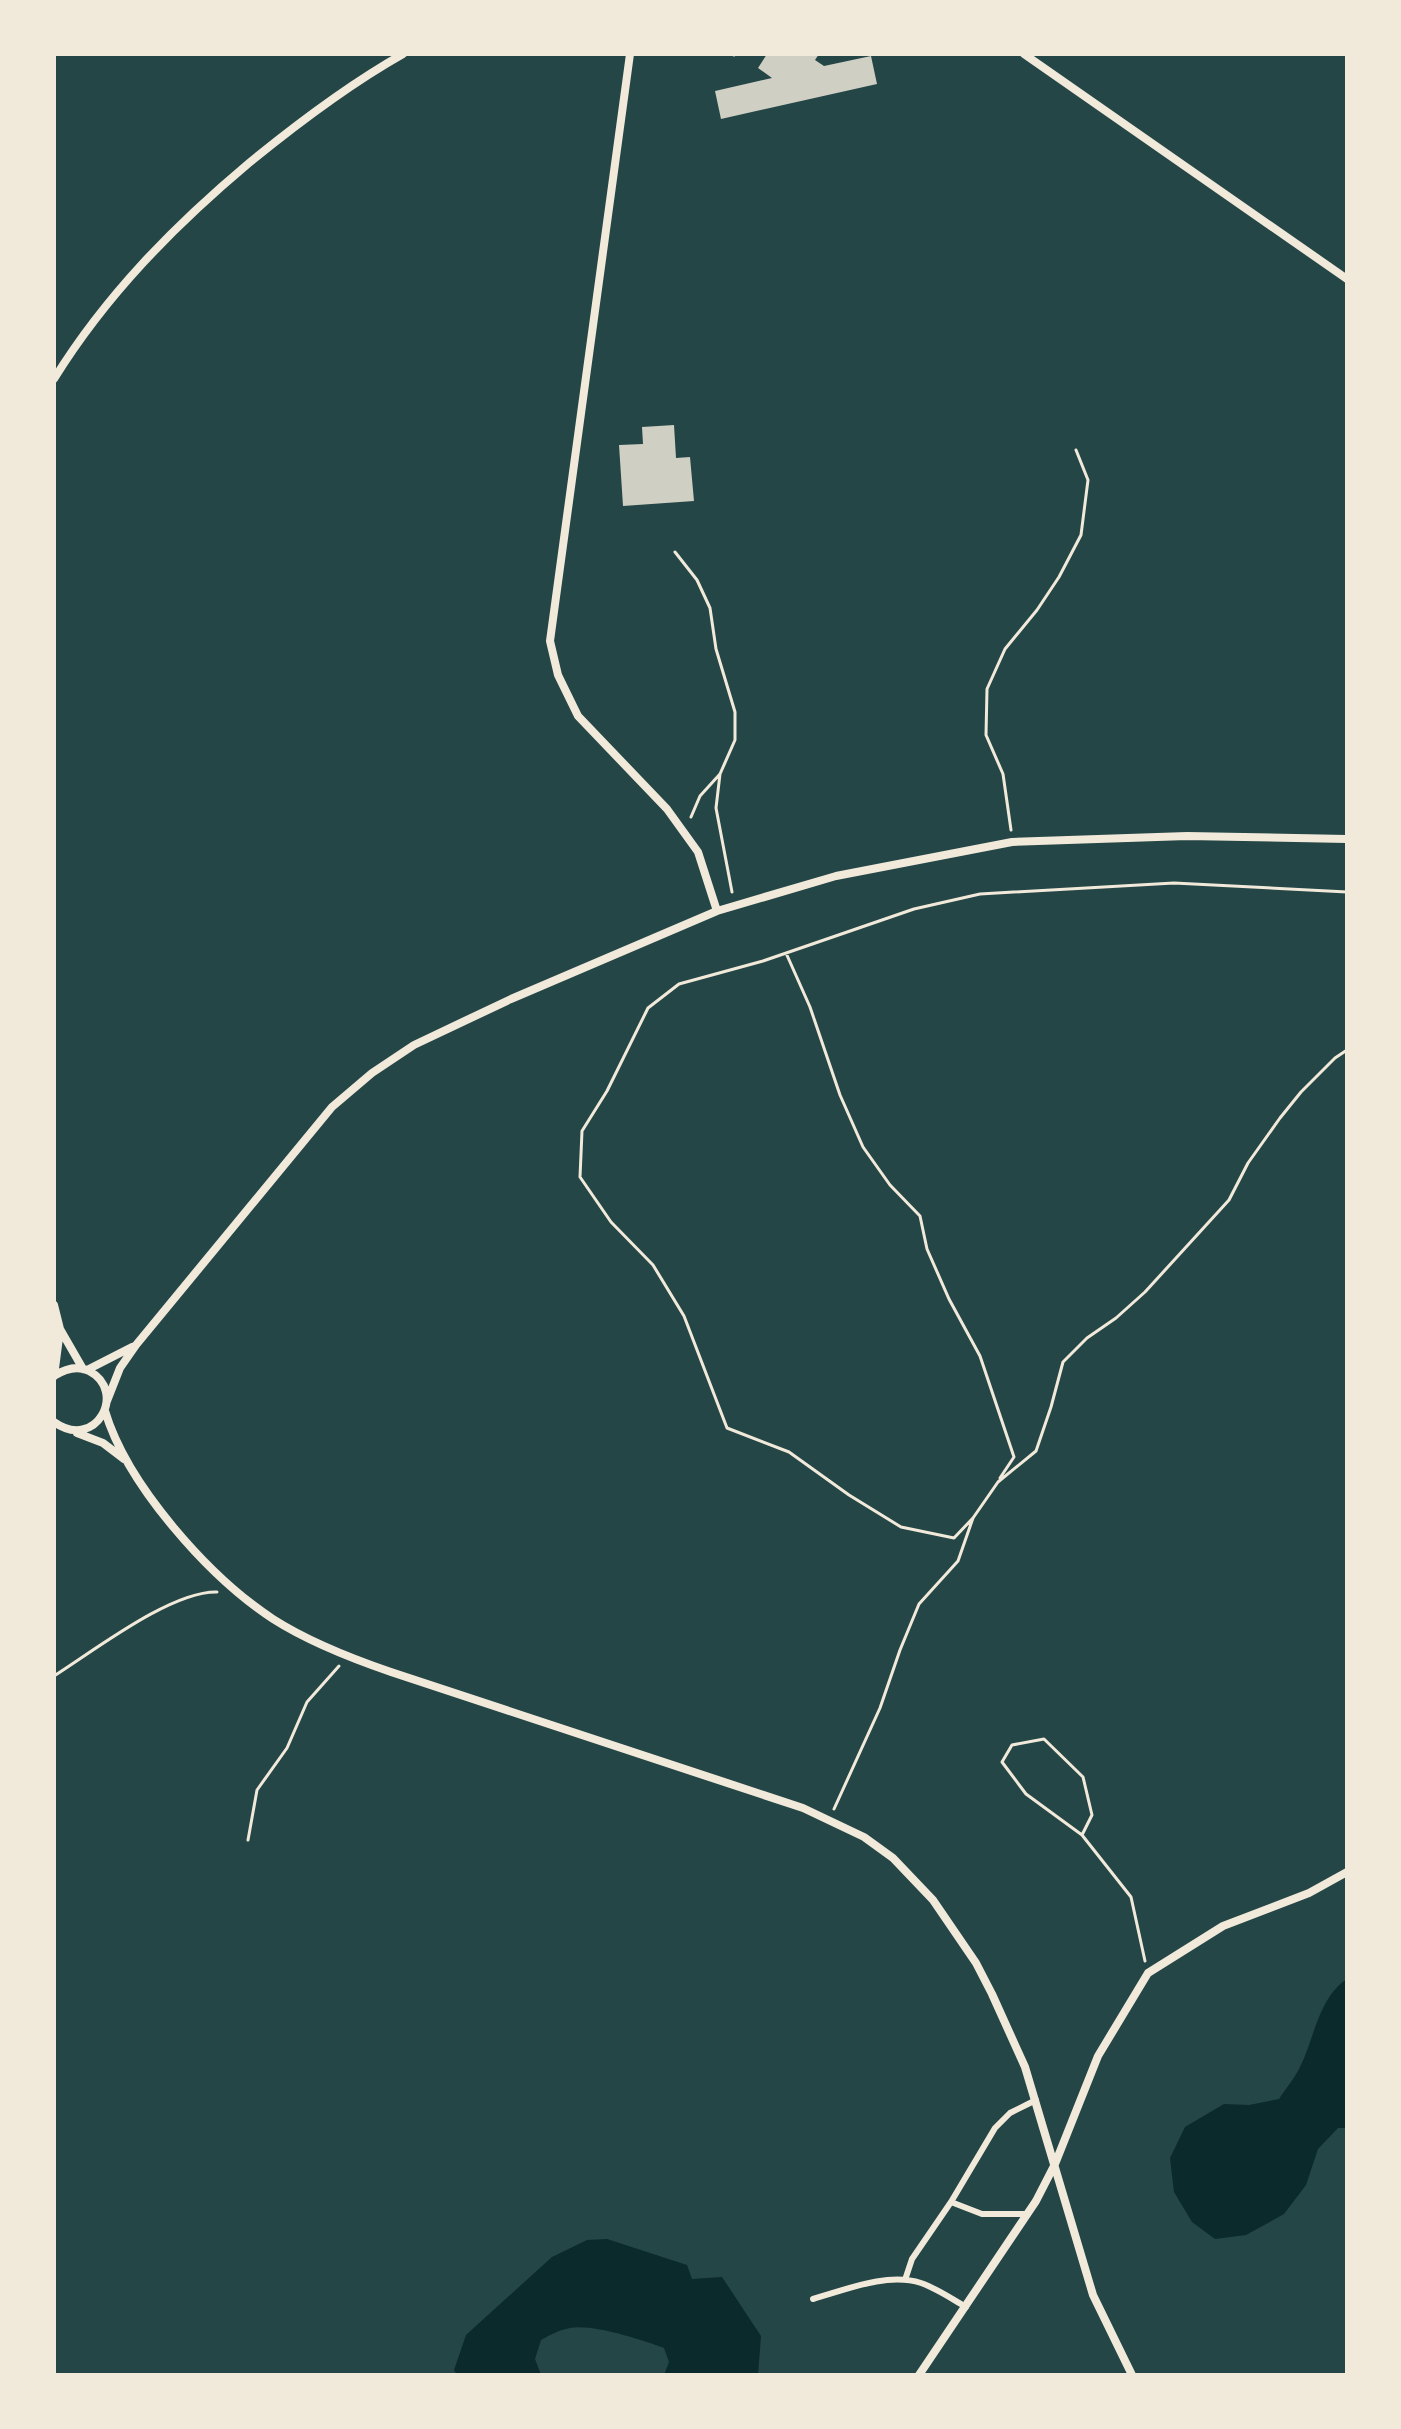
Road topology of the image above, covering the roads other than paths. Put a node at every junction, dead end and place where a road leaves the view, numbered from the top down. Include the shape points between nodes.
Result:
1 (403, 54) edge
2 (630, 54) edge
3 (1024, 54) edge
4 (1347, 279) edge
5 (54, 379) edge
6 (1347, 839) edge
7 (717, 911) junction
8 (54, 1305) edge
9 (60, 1329) junction
10 (136, 1345) junction
11 (85, 1369) junction
12 (54, 1376) edge
13 (106, 1406) junction
14 (54, 1422) edge
15 (63, 1429) edge
16 (128, 1462) junction
17 (1347, 1872) edge
18 (1036, 2100) junction
19 (1055, 2164) junction
20 (951, 2202) junction
21 (1028, 2214) junction
22 (905, 2280) junction
23 (813, 2299) dead end
24 (966, 2307) junction
25 (919, 2375) edge
26 (1132, 2375) edge

1 - 5 street via 307,117 180,224 114,293
2 - 7 street via 550,641 558,675 578,716 685,830 698,852
3 - 4 street
6 - 7 street via 1187,836 1012,842 836,876
7 - 10 street via 511,999 414,1045 372,1073 332,1107
8 - 9 street
9 - 11 street
9 - 12 street
10 - 11 street
10 - 13 street via 120,1368
11 - 12 street
11 - 13 street via 102,1383
13 - 15 street via 95,1424 80,1431
13 - 16 street
14 - 15 street
15 - 16 street via 103,1443
16 - 18 street via 179,1533 237,1592 293,1631 391,1672 765,1795 829,1819 885,1851 912,1876 966,1947 1019,2053
17 - 19 street via 1309,1893 1223,1926 1148,1973 1098,2056
18 - 19 street
18 - 20 lane via 995,2128
19 - 21 street
19 - 26 street via 1093,2295
20 - 21 lane via 982,2214
20 - 22 lane via 912,2259
21 - 24 street
22 - 23 lane
22 - 24 lane
24 - 25 street

